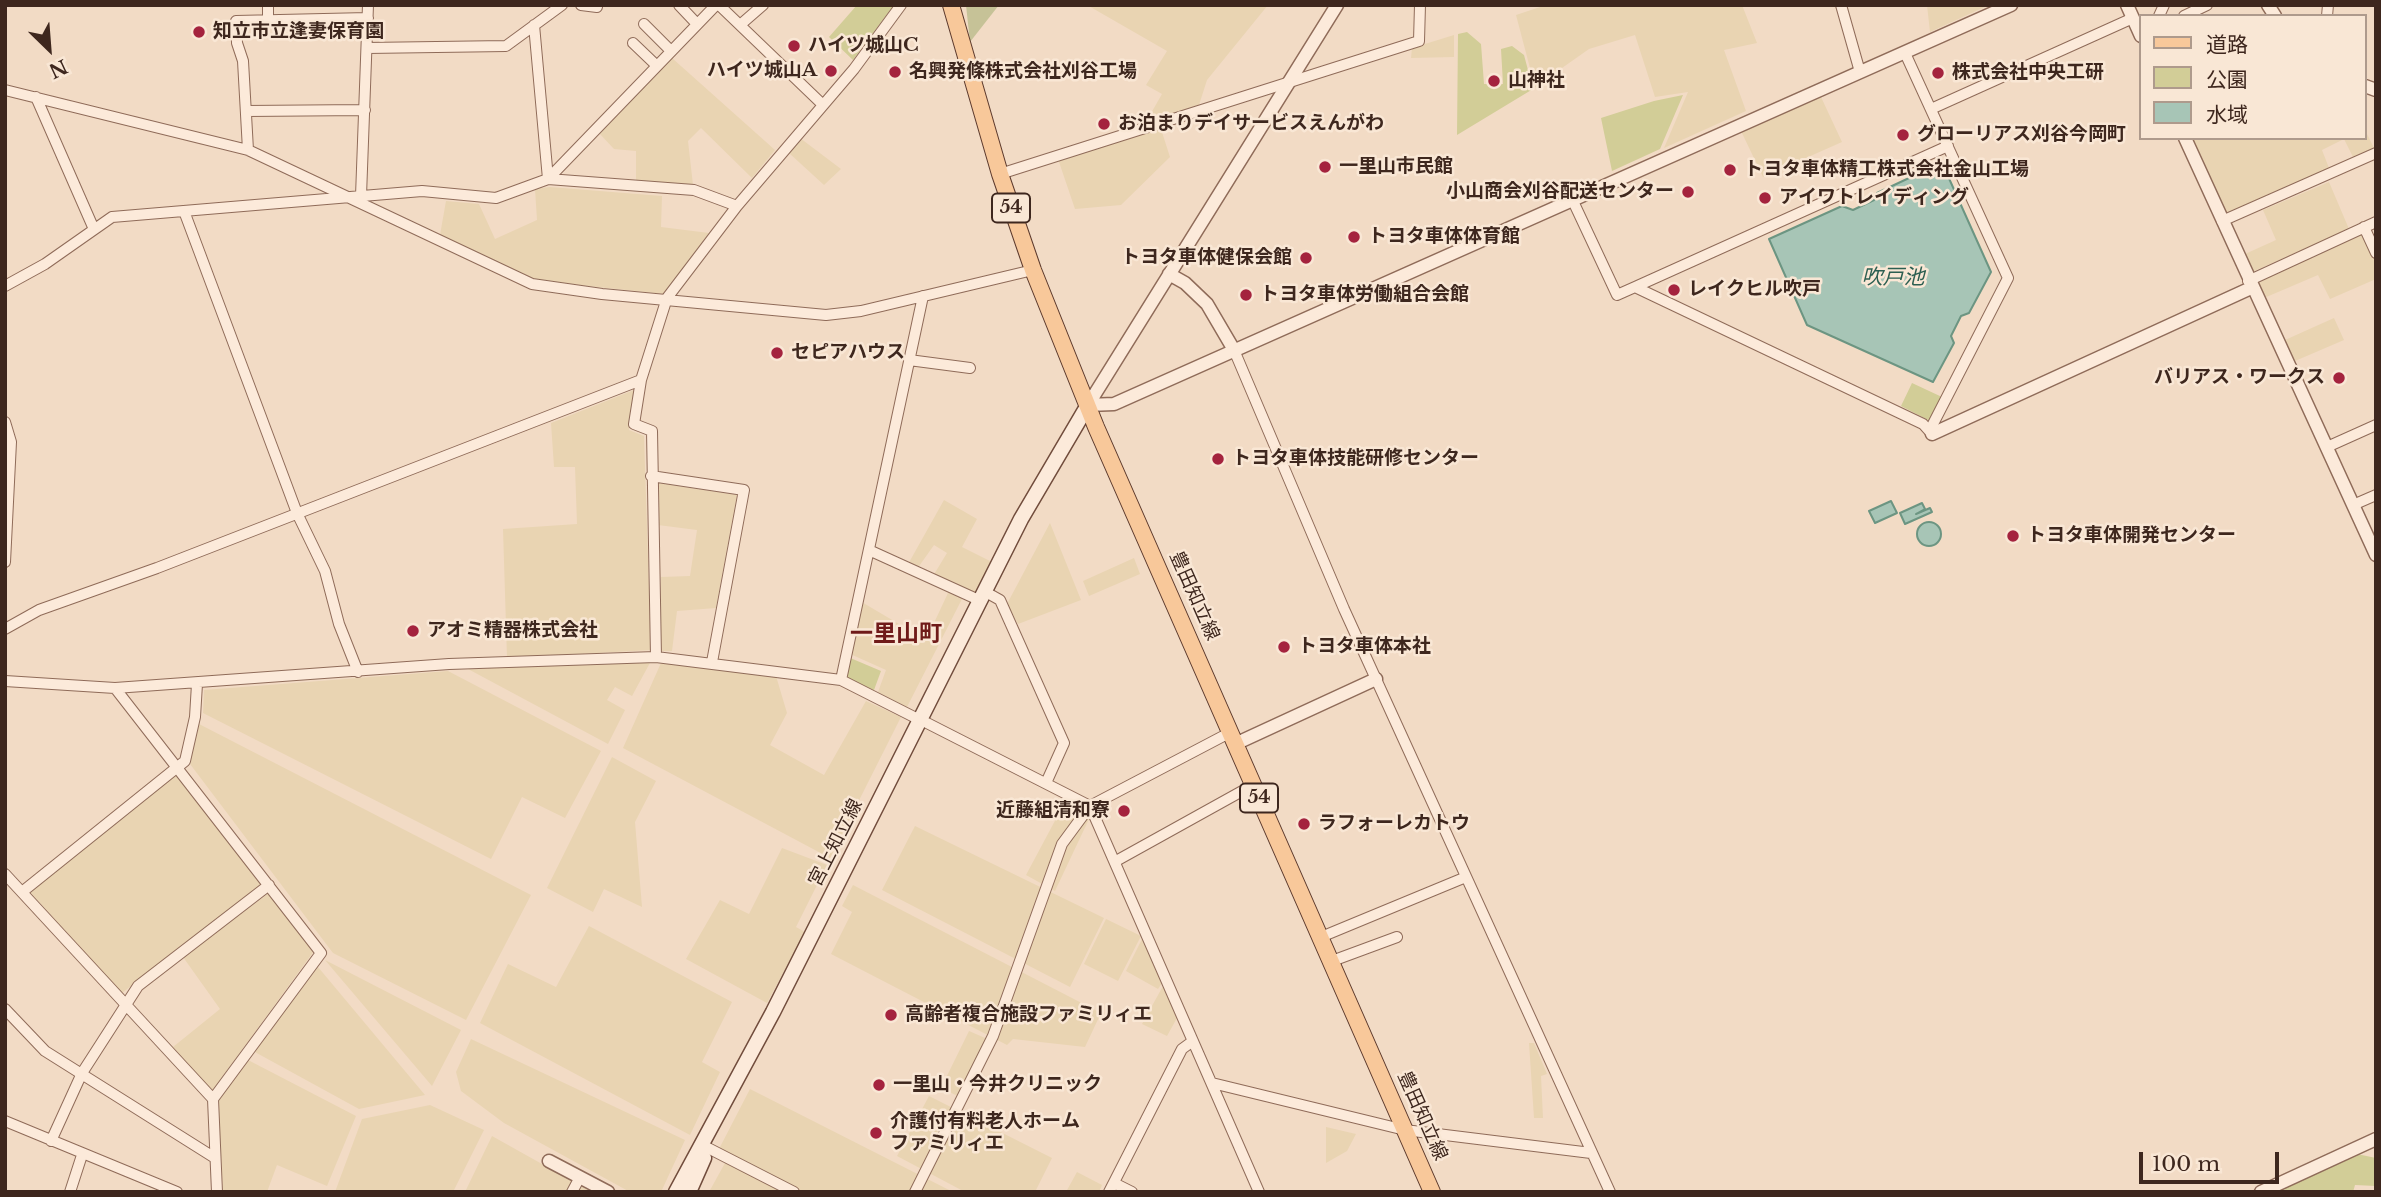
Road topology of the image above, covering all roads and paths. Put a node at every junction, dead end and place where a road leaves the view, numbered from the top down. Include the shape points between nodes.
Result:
1 (268, 5) edge
2 (368, 5) edge
3 (562, 5) edge
4 (581, 5) edge
5 (679, 5) edge
6 (717, 5) edge
7 (763, 5) edge
8 (901, 5) edge
9 (951, 5) edge
10 (1337, 5) edge
11 (1420, 5) edge
12 (1841, 5) edge
13 (2011, 5) edge
14 (2127, 5) edge
15 (2207, 5) edge
16 (597, 6) edge
17 (2188, 14) edge
18 (368, 18) junction
19 (2133, 18) junction
20 (268, 19) junction
21 (644, 24) dead end
22 (697, 24) junction
23 (534, 25) junction
24 (740, 25) junction
25 (2140, 34) edge
26 (633, 43) dead end
27 (368, 48) junction
28 (670, 50) junction
29 (1905, 53) junction
30 (656, 65) junction
31 (1860, 72) junction
32 (1291, 80) junction
33 (5, 90) edge
34 (36, 97) junction
35 (822, 104) junction
36 (1931, 108) junction
37 (365, 110) junction
38 (246, 111) junction
39 (2186, 140) edge
40 (1948, 146) junction
41 (247, 150) junction
42 (2376, 153) edge
43 (1000, 174) junction
44 (548, 179) junction
45 (356, 197) junction
46 (1572, 199) junction
47 (737, 206) junction
48 (184, 211) junction
49 (2222, 221) junction
50 (2376, 222) edge
51 (93, 227) junction
52 (2364, 227) junction
53 (2376, 253) edge
54 (1032, 270) junction
55 (1169, 274) junction
56 (2250, 284) junction
57 (5, 286) edge
58 (1635, 287) junction
59 (923, 296) junction
60 (667, 298) junction
61 (1234, 350) junction
62 (909, 360) junction
63 (970, 368) dead end
64 (641, 380) junction
65 (1088, 405) junction
66 (5, 422) edge
67 (2376, 425) edge
68 (1932, 434) junction
69 (2327, 447) junction
70 (651, 477) junction
71 (2376, 495) edge
72 (2353, 505) junction
73 (297, 513) junction
74 (871, 551) junction
75 (2376, 555) edge
76 (5, 562) edge
77 (986, 598) junction
78 (5, 629) edge
79 (656, 657) junction
80 (712, 662) junction
81 (358, 671) junction
82 (1376, 679) junction
83 (841, 680) junction
84 (5, 681) edge
85 (197, 684) junction
86 (115, 688) junction
87 (924, 722) junction
88 (1233, 738) junction
89 (176, 768) junction
90 (1046, 783) junction
91 (1253, 785) junction
92 (1090, 806) junction
93 (1116, 861) junction
94 (5, 874) edge
95 (1466, 877) junction
96 (269, 885) junction
97 (22, 892) junction
98 (1321, 937) junction
99 (1397, 937) dead end
100 (1332, 961) junction
101 (125, 1005) junction
102 (5, 1009) edge
103 (1194, 1041) junction
104 (82, 1073) junction
105 (1212, 1083) junction
106 (213, 1099) junction
107 (5, 1121) edge
108 (1405, 1130) junction
109 (2376, 1139) edge
110 (51, 1141) junction
111 (708, 1148) junction
112 (1591, 1153) junction
113 (82, 1155) junction
114 (215, 1158) junction
115 (549, 1161) dead end
116 (580, 1177) junction
117 (1112, 1187) edge
118 (2280, 1188) edge
119 (70, 1192) edge
120 (177, 1192) edge
121 (217, 1192) edge
122 (572, 1192) edge
123 (608, 1192) edge
124 (676, 1192) edge
125 (689, 1192) edge
126 (794, 1192) edge
127 (915, 1192) edge
128 (1132, 1192) edge
129 (1259, 1192) edge
130 (1432, 1192) edge
131 (1610, 1192) edge
132 (2260, 1192) edge

1 - 20 street
2 - 18 street
3 - 23 street
4 - 16 street
5 - 22 street
6 - 22 street
6 - 24 street
7 - 24 street
8 - 35 street
9 - 43 main road, 豊田知立線 / 54
10 - 32 street
11 - 32 street via 1419,41
12 - 31 street
13 - 29 street
14 - 19 street
15 - 17 street
18 - 20 street
18 - 27 street
19 - 25 street
19 - 36 street
20 - 38 street via 236,21
21 - 28 street
22 - 28 street
23 - 27 street via 506,46
23 - 44 street
24 - 35 street
26 - 30 street
27 - 37 street
28 - 30 street
29 - 31 street
29 - 36 street
30 - 44 street
31 - 46 street
32 - 43 street
32 - 55 street
33 - 34 street
34 - 41 street
34 - 51 street
35 - 47 street
36 - 40 street
37 - 38 street
37 - 45 street
38 - 41 street
39 - 49 street
40 - 58 street
40 - 68 street via 2008,278
41 - 45 street
42 - 49 street
43 - 54 main road, 豊田知立線 / 54
44 - 45 street via 496,198 422,191
44 - 47 street via 694,190
45 - 48 street
45 - 60 street via 402,225 532,284
46 - 58 street via 1617,295
46 - 61 street
47 - 60 street
48 - 51 street via 112,217
48 - 73 street
49 - 56 street
50 - 52 street
51 - 57 street via 45,264
52 - 53 street
52 - 56 street
54 - 59 street
54 - 65 main road, 豊田知立線 / 54
55 - 61 street via 1207,304
55 - 65 street
56 - 68 street
56 - 69 street
58 - 68 street via 1923,424
59 - 60 street via 826,315
59 - 62 street
60 - 64 street
61 - 65 street via 1114,404
61 - 82 street
62 - 63 street
62 - 74 street
64 - 70 street via 634,424 652,431
64 - 73 street
65 - 77 main road, 宮上知立線
65 - 88 main road, 豊田知立線 / 54
66 - 76 street via 11,442
67 - 69 street
69 - 72 street
70 - 79 street
70 - 80 street via 744,491
71 - 72 street
72 - 75 street
73 - 78 street via 39,610
73 - 81 street via 324,571
74 - 77 street
74 - 83 street
77 - 87 main road, 宮上知立線
77 - 90 street via 1000,600 1064,743
79 - 80 street
79 - 81 street
80 - 83 street
81 - 85 street
82 - 88 street
82 - 95 street
83 - 87 street
84 - 86 street
85 - 86 street
85 - 89 street via 185,761
86 - 89 street
87 - 90 street
87 - 111 main road, 宮上知立線
87 - 124 main road, 宮上知立線
88 - 91 main road, 豊田知立線 / 54
88 - 92 street
89 - 96 street
89 - 97 street
90 - 92 street
91 - 93 street
91 - 98 main road, 豊田知立線 / 54
92 - 93 street
92 - 127 street via 1062,844 993,1036
93 - 103 street
94 - 97 street
95 - 98 street
95 - 112 street
96 - 101 street via 138,986
96 - 106 street via 321,953
97 - 101 street
98 - 100 main road, 豊田知立線 / 54
99 - 100 street
100 - 108 main road, 豊田知立線 / 54
101 - 104 street
101 - 106 street
102 - 104 street via 45,1051
103 - 105 street
103 - 117 street via 1182,1049
104 - 110 street
104 - 114 street
105 - 108 street
105 - 129 street
106 - 114 street
107 - 110 street
108 - 112 street
108 - 130 main road, 豊田知立線 / 54
109 - 118 street
110 - 113 street
111 - 125 main road, 宮上知立線
111 - 126 street
112 - 131 street
113 - 119 street
113 - 120 street
114 - 121 street
115 - 116 street
116 - 122 street
116 - 123 street
117 - 128 street
118 - 132 street

